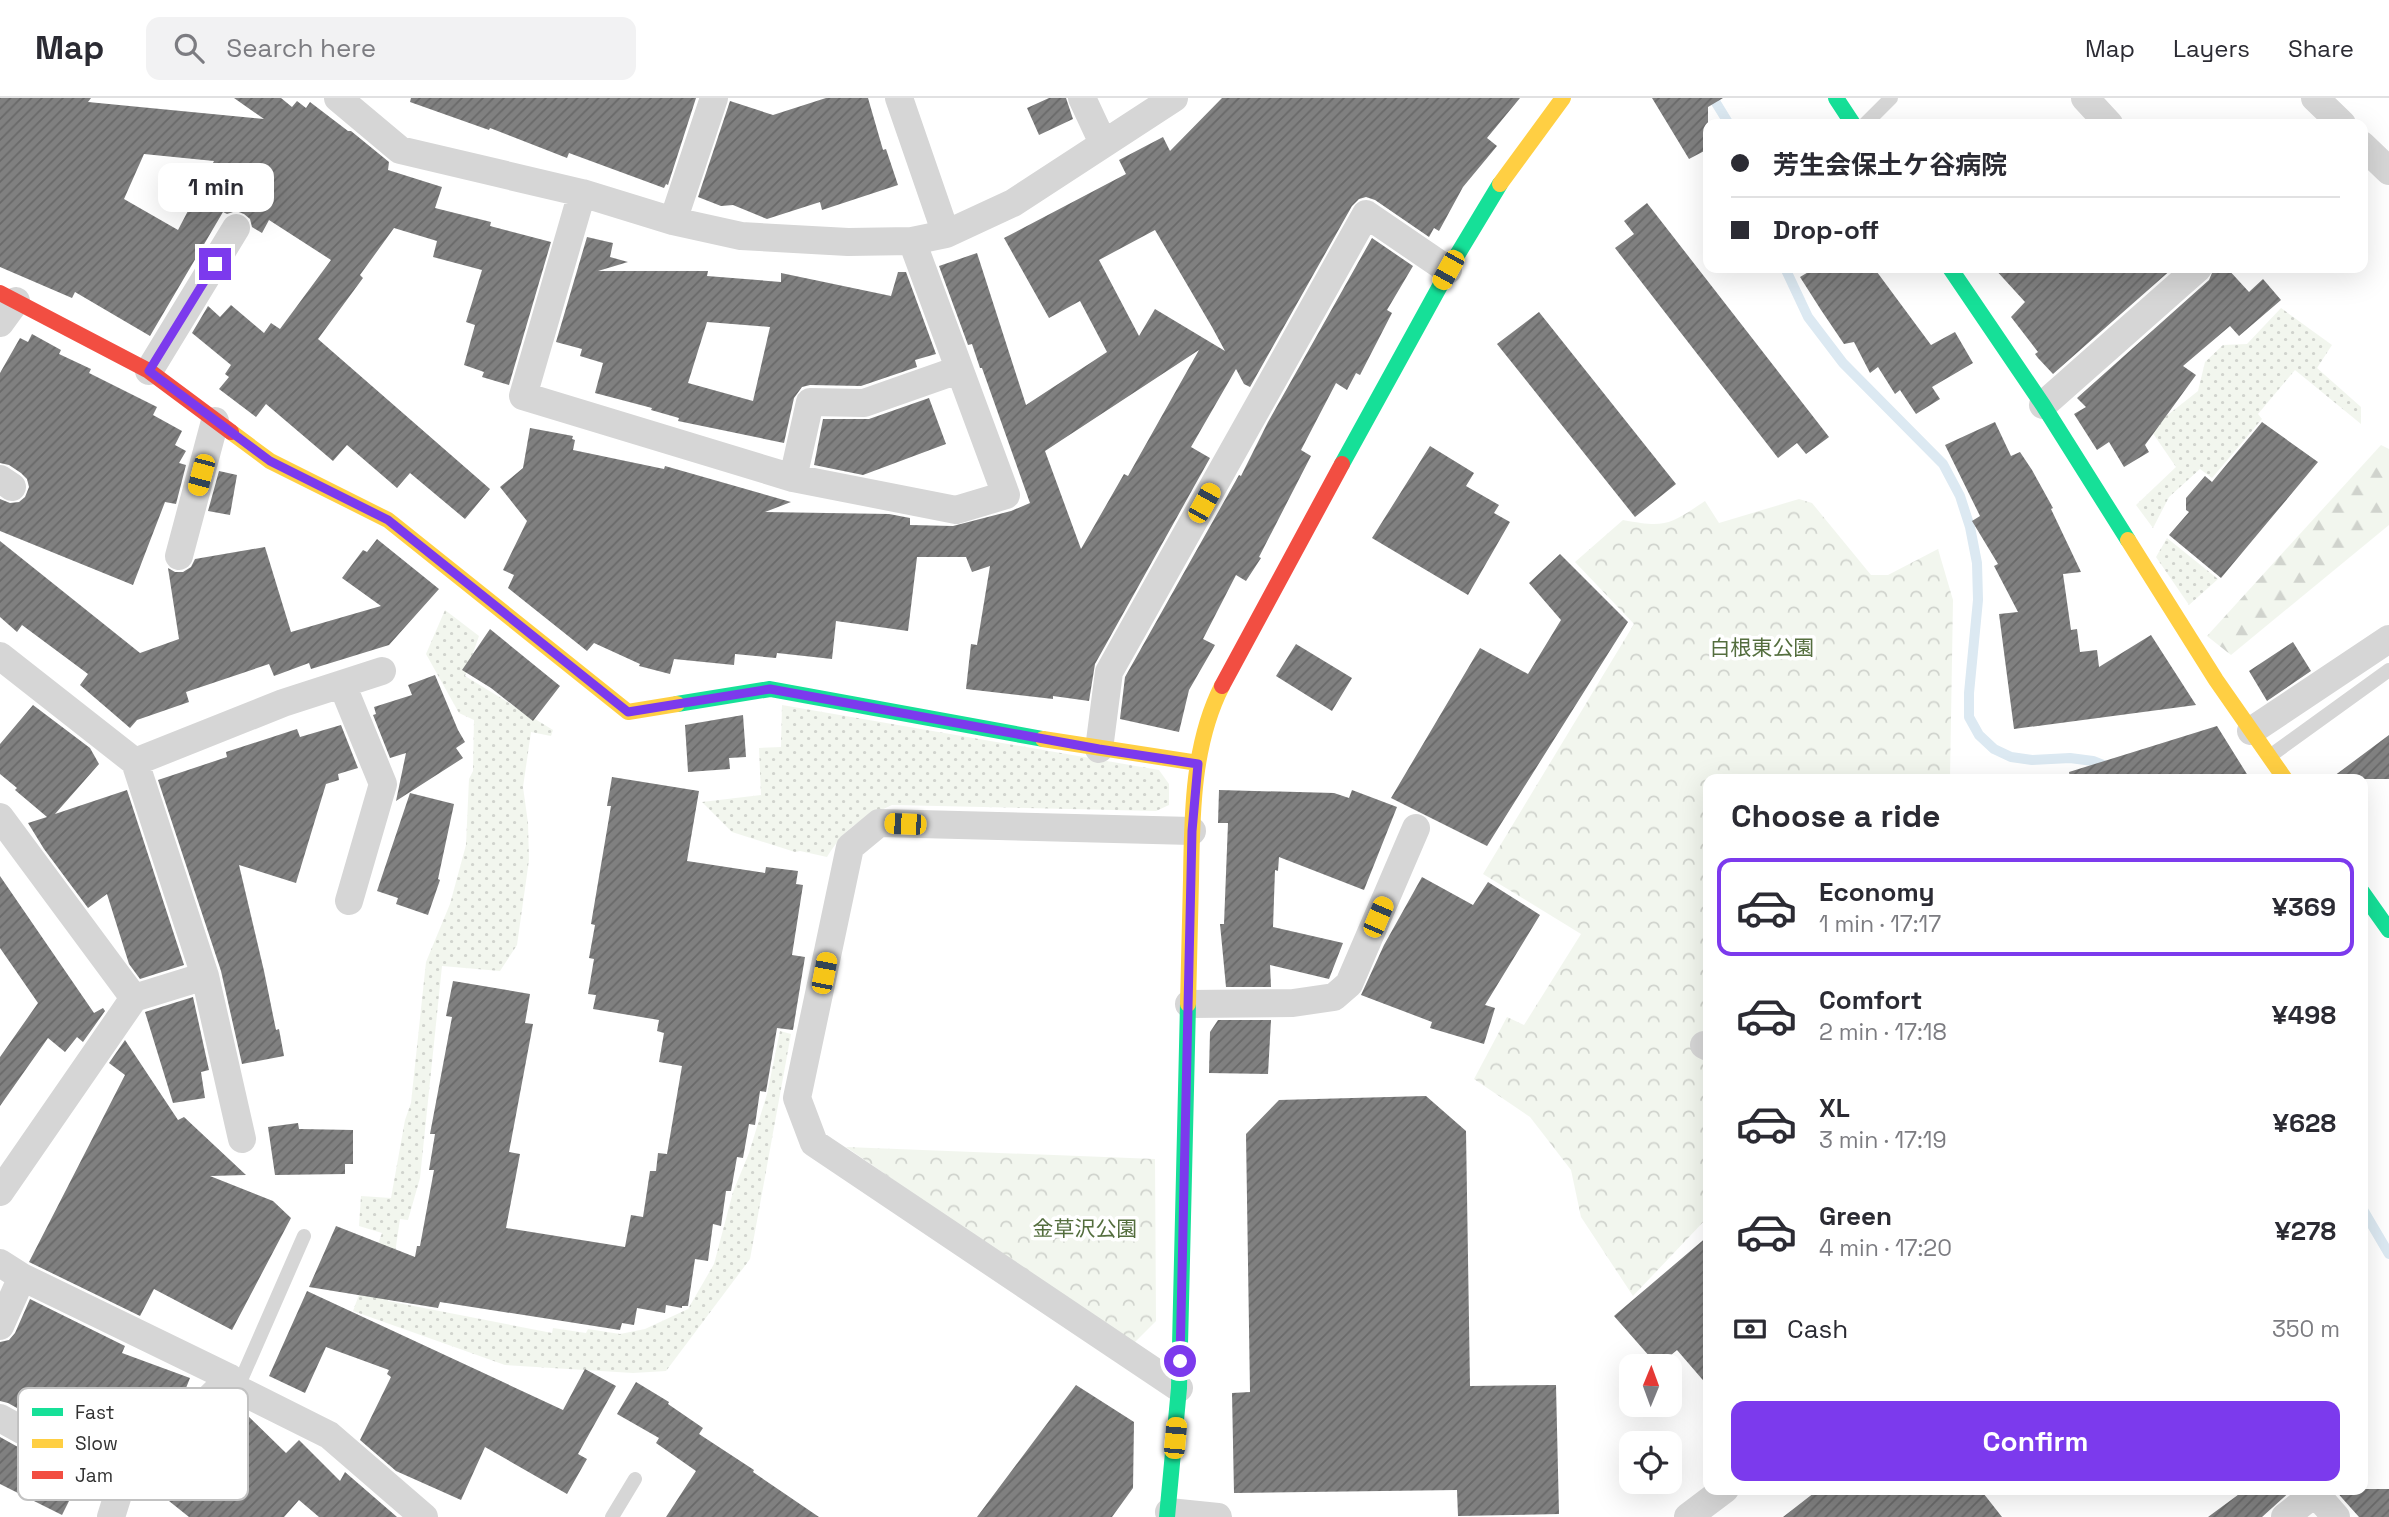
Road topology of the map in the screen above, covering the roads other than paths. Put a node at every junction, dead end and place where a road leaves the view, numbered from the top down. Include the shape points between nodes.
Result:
1 (338, 98) edge
2 (714, 98) edge
3 (899, 98) edge
4 (1082, 98) edge
5 (1174, 98) edge
6 (1563, 98) edge
7 (1836, 98) edge
8 (1891, 98) edge
9 (2085, 98) edge
10 (2315, 98) edge
11 (1850, 119) edge
12 (1870, 119) edge
13 (2104, 119) edge
14 (2337, 119) edge
15 (1103, 143) junction
16 (2368, 151) edge
17 (2388, 169) edge
18 (582, 193) junction
19 (673, 221) junction
20 (236, 228) dead end
21 (946, 234) junction
22 (912, 241) junction
23 (1448, 270) junction
24 (1953, 273) edge
25 (2192, 273) edge
26 (5, 306) edge
27 (958, 370) junction
28 (149, 371) junction
29 (2043, 405) junction
30 (215, 421) junction
31 (793, 478) junction
32 (179, 556) dead end
33 (2389, 639) edge
34 (0, 656) edge
35 (2389, 670) edge
36 (382, 671) dead end
37 (342, 684) junction
38 (2251, 731) junction
39 (1099, 749) junction
40 (2269, 757) junction
41 (135, 762) junction
42 (1198, 764) junction
43 (2281, 774) edge
44 (0, 817) edge
45 (1416, 828) dead end
46 (1192, 831) junction
47 (2368, 900) edge
48 (349, 901) dead end
49 (2389, 930) edge
50 (205, 976) junction
51 (134, 998) junction
52 (1189, 1004) junction
53 (242, 1139) dead end
54 (0, 1192) edge
55 (304, 1236) dead end
56 (11, 1270) edge
57 (0, 1326) edge
58 (233, 1383) junction
59 (228, 1388) edge
60 (242, 1388) edge
61 (1179, 1388) junction
62 (248, 1391) edge
63 (0, 1418) edge
64 (18, 1428) edge
65 (635, 1479) dead end
66 (1717, 1495) edge
67 (2312, 1495) edge
68 (2317, 1495) edge
69 (116, 1500) edge
70 (1168, 1515) edge
71 (111, 1517) edge
72 (424, 1517) edge
73 (612, 1517) edge
74 (1217, 1517) edge
75 (1688, 1517) edge
76 (2285, 1517) edge
77 (2336, 1517) edge

1 - 18 street via 400,150
2 - 19 street
3 - 21 street
4 - 15 street
5 - 15 street
6 - 23 street via 1537,128
7 - 11 street
8 - 12 lane
9 - 13 street
10 - 14 street
15 - 21 street via 1013,203
16 - 17 street
18 - 19 street
18 - 31 street via 523,396
19 - 22 street via 741,236
20 - 28 street
21 - 22 street
22 - 27 street
23 - 39 street via 1366,214 1110,672
23 - 42 street via 1235,660 1214,702
24 - 29 street
25 - 29 street
26 - 28 street
27 - 31 street via 864,403 810,402
27 - 31 street via 1006,495 956,510
28 - 30 street
29 - 38 street
30 - 32 street
30 - 39 street via 270,461 388,520 628,712 770,689
33 - 38 street
34 - 41 street
35 - 40 lane
36 - 37 street
37 - 41 street
37 - 48 street via 383,783
38 - 40 street
39 - 42 street
40 - 43 street
41 - 50 street
42 - 46 street
44 - 51 street
45 - 52 street via 1349,985 1334,997 1293,1003
46 - 52 street
46 - 61 street via 879,823 850,847 797,1098 814,1143
47 - 49 street
50 - 51 street
50 - 53 street
51 - 54 street
52 - 61 street
55 - 58 lane
56 - 57 street
56 - 58 street
58 - 59 street
58 - 60 street
61 - 70 street
62 - 72 street via 329,1435
63 - 64 street
65 - 73 lane
66 - 75 street
67 - 76 street
68 - 77 street
69 - 71 street
70 - 74 street

